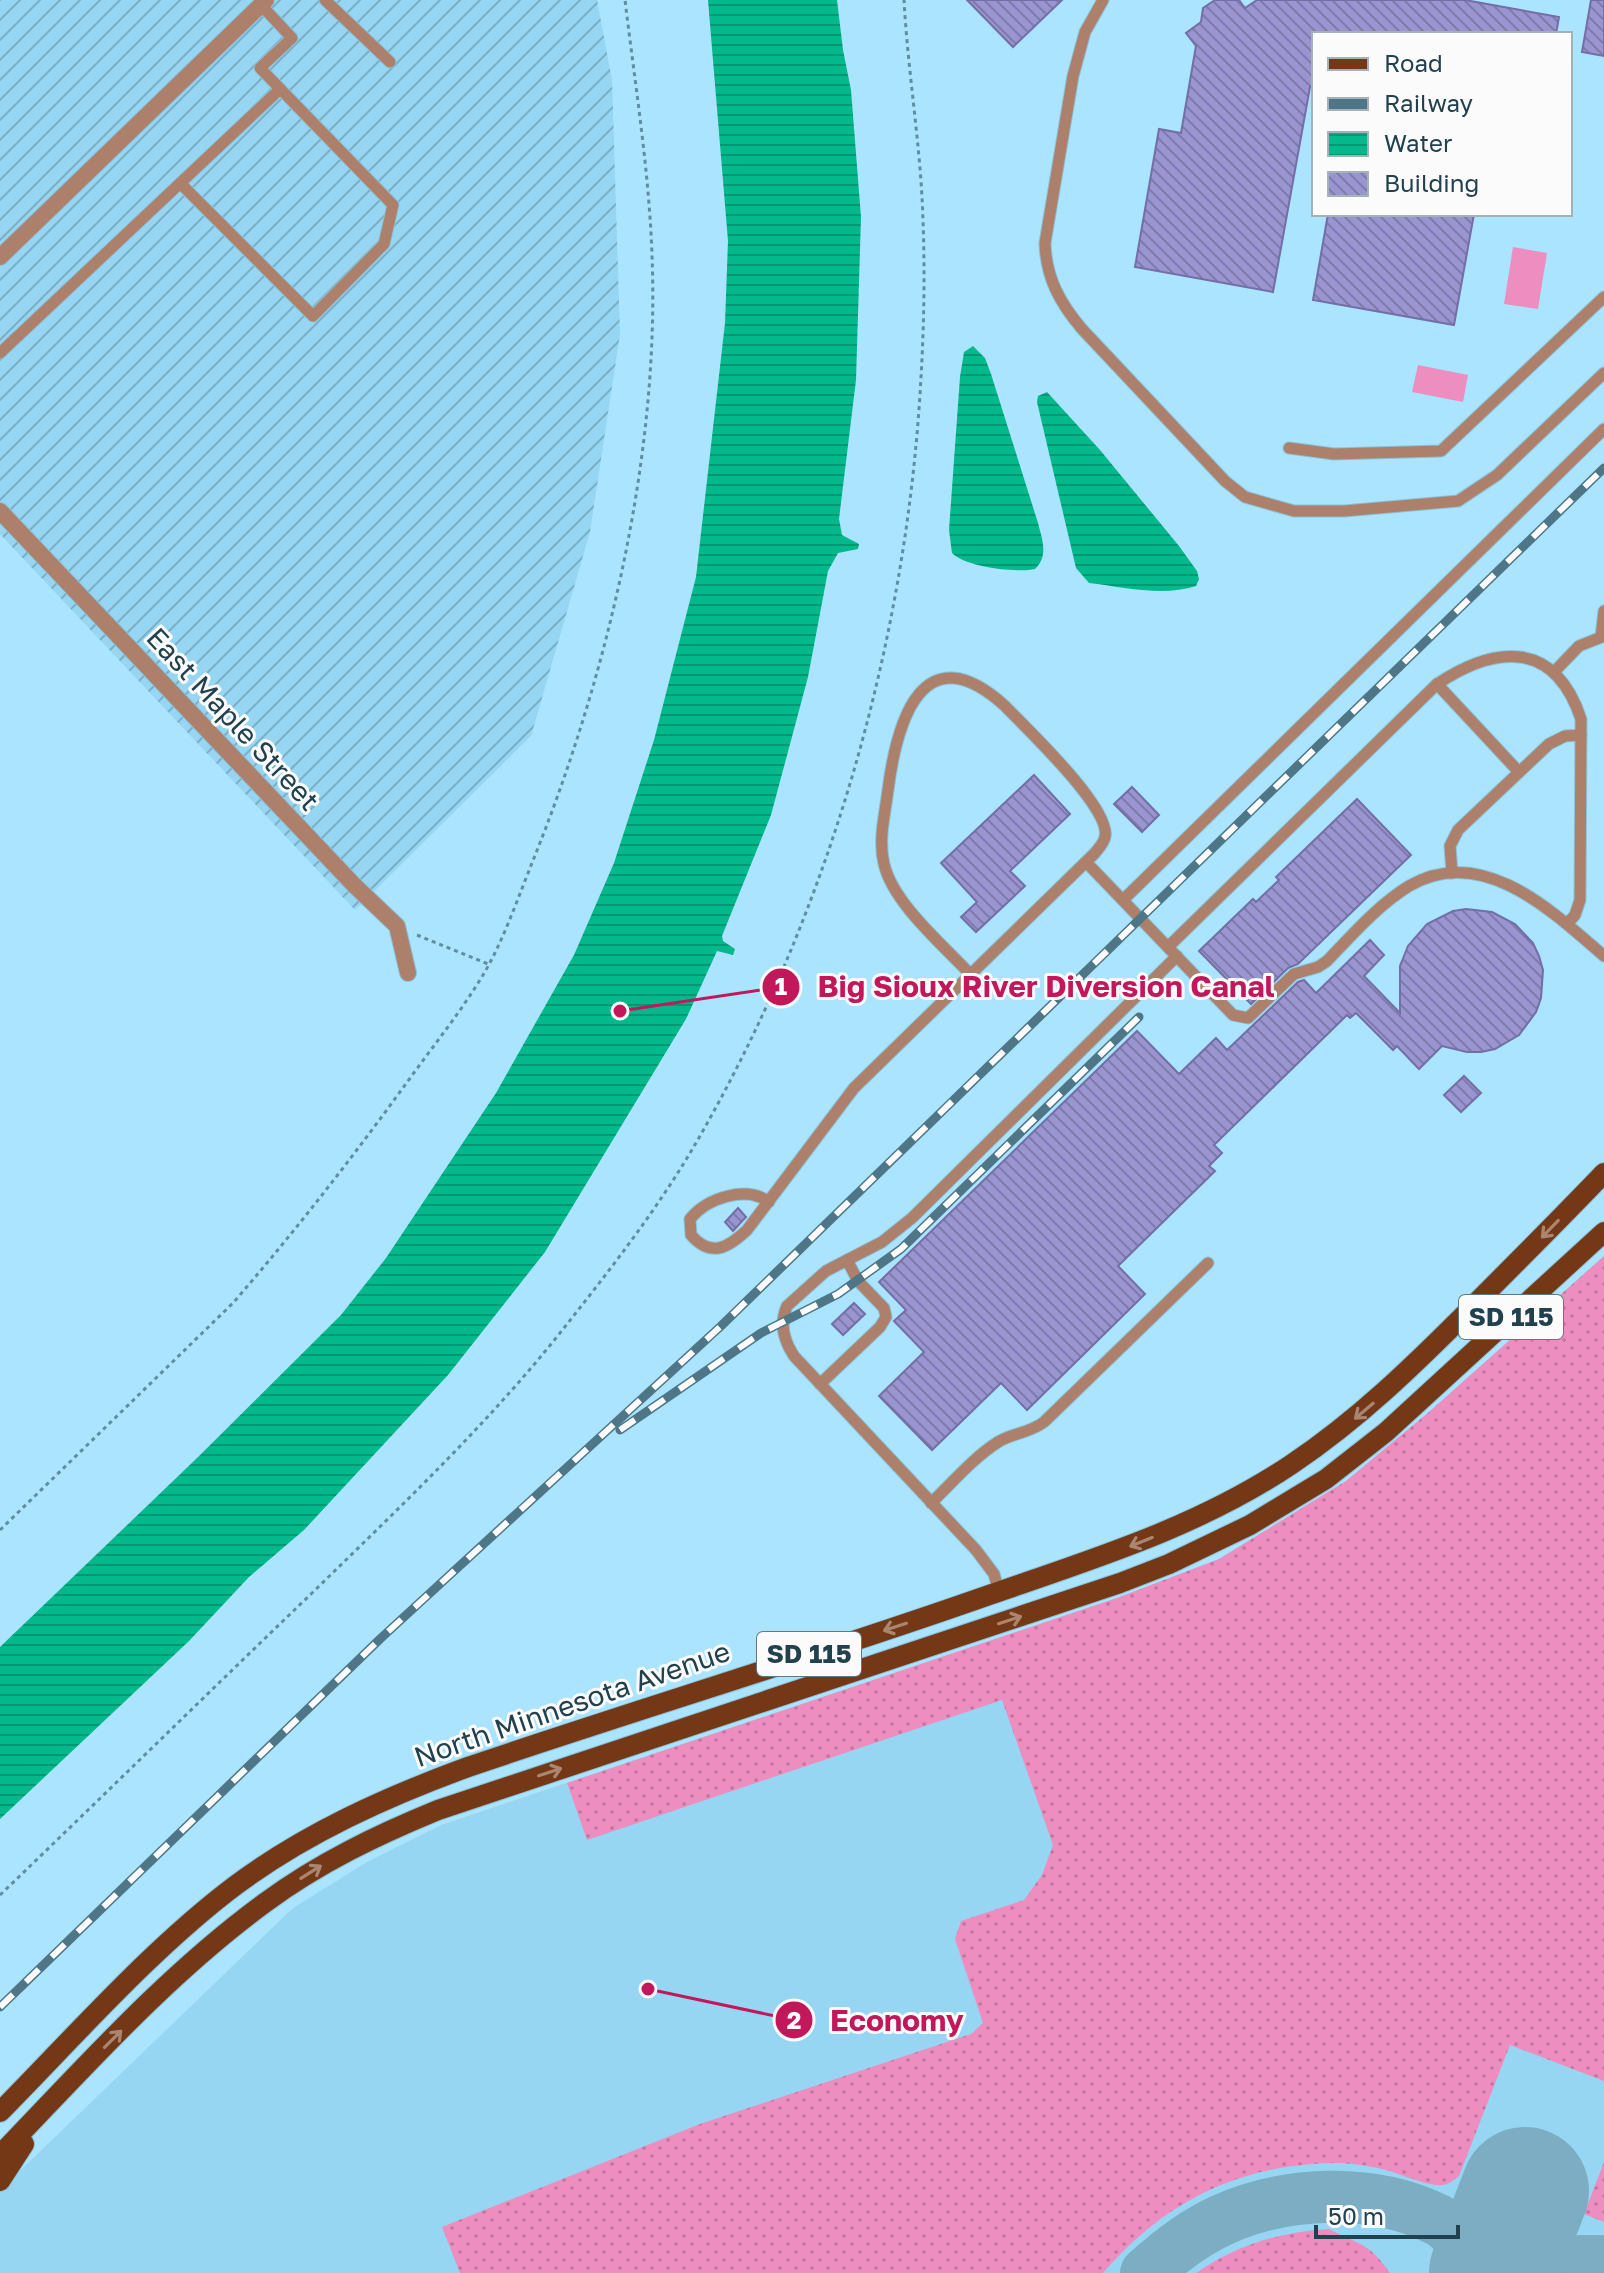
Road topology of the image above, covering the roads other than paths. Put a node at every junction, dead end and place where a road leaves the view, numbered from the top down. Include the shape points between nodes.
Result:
1 (325, 0) edge
2 (1103, 0) edge
3 (263, 3) edge
4 (390, 62) dead end
5 (280, 89) junction
6 (181, 184) junction
7 (0, 257) edge
8 (1604, 297) edge
9 (0, 353) edge
10 (1604, 373) edge
11 (1604, 429) edge
12 (1289, 448) dead end
13 (0, 511) edge
14 (1604, 611) edge
15 (1603, 637) edge
16 (1554, 672) junction
17 (1437, 684) junction
18 (1581, 735) junction
19 (1519, 772) junction
20 (1086, 862) junction
21 (1452, 873) junction
22 (1123, 900) junction
23 (1567, 924) junction
24 (1168, 947) junction
25 (1177, 956) junction
26 (1604, 956) edge
27 (408, 973) dead end
28 (970, 974) junction
29 (1604, 1173) edge
30 (769, 1202) junction
31 (1604, 1232) edge
32 (847, 1260) junction
33 (1208, 1263) dead end
34 (820, 1384) junction
35 (931, 1503) junction
36 (999, 1592) junction
37 (80, 2072) junction
38 (0, 2112) edge
39 (0, 2155) edge
40 (0, 2181) edge

1 - 4 lane
2 - 10 lane via 1085,32 1073,76 1045,266 1082,329 1245,497 1294,511 1458,501 1497,475
3 - 5 lane via 292,38 260,68
3 - 7 street
5 - 6 lane
5 - 6 lane via 393,205 384,244 313,316
6 - 9 lane
8 - 12 lane via 1441,451 1334,454
11 - 22 lane
13 - 27 street, East Maple Street via 397,926
14 - 15 lane
15 - 16 lane via 1579,646
16 - 17 lane via 1536,660 1509,656 1483,660
16 - 18 lane via 1572,693
17 - 19 lane
17 - 24 lane
18 - 19 lane via 1556,739
18 - 23 lane via 1580,900
19 - 21 lane via 1453,837
20 - 22 lane
20 - 28 lane
20 - 28 lane via 1105,838 1096,807 1005,706 958,677 943,677 917,696 898,733 891,763 883,863 903,902
21 - 23 lane via 1480,874 1503,883
21 - 25 lane via 1407,887 1327,961 1294,974 1248,1018 1233,1015
22 - 24 lane
23 - 26 lane
24 - 25 lane
25 - 32 lane via 904,1224
28 - 30 lane via 854,1088
29 -> 36 main road, North Minnesota Avenue / SD 115 via 1400,1379 1326,1441 1251,1490 1166,1532
30 - 30 lane via 727,1245 705,1248 691,1235 690,1219 701,1207 746,1193
37 -> 31 main road, North Minnesota Avenue / SD 115 via 155,1997 267,1901 386,1831 509,1785 1120,1583 1250,1525 1326,1479 1386,1432
32 - 34 lane via 886,1317
32 - 34 lane via 818,1278 784,1313 787,1346
33 - 35 lane via 1036,1429 1001,1440
34 - 35 lane
35 - 36 lane via 988,1565
36 -> 38 main road, North Minnesota Avenue / SD 115 via 468,1767 337,1822 268,1863 200,1914
37 - 39 main road, North Minnesota Avenue / SD 115
37 - 40 main road

